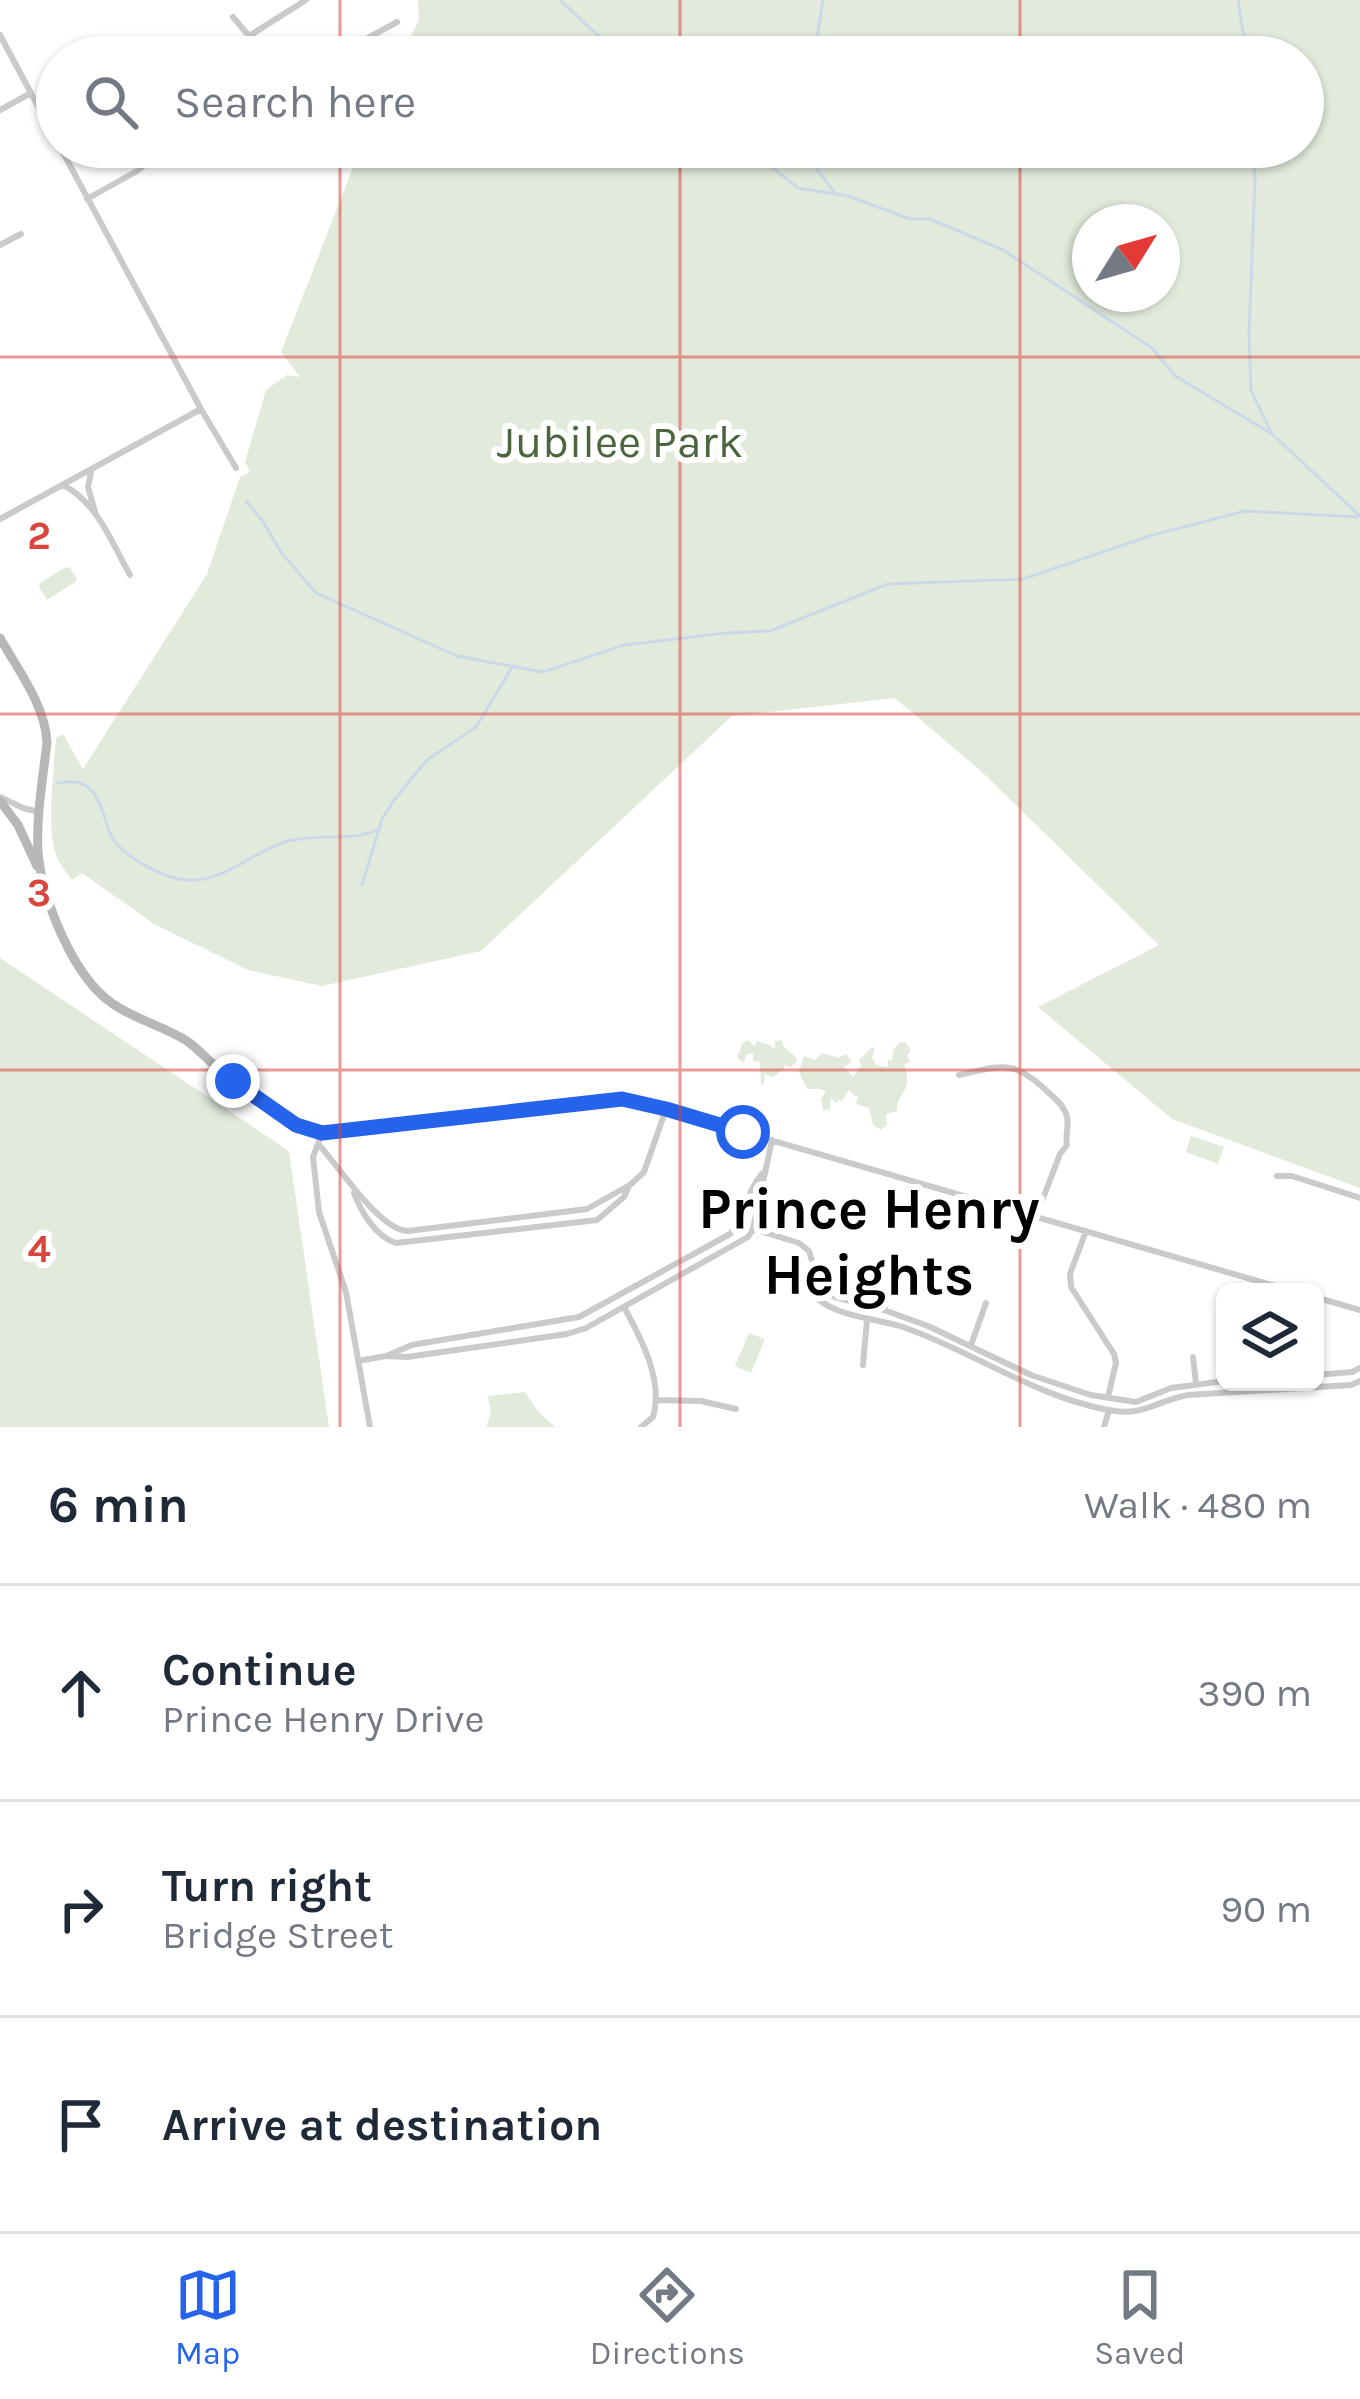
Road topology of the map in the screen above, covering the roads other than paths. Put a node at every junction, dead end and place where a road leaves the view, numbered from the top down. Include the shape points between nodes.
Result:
1 (306, 0) edge
2 (233, 17) dead end
3 (398, 22) dead end
4 (0, 35) edge
5 (249, 36) joint
6 (372, 36) edge
7 (31, 93) junction
8 (36, 102) edge
9 (0, 110) edge
10 (71, 168) edge
11 (142, 168) edge
12 (88, 199) junction
13 (21, 234) dead end
14 (0, 245) edge
15 (201, 409) junction
16 (236, 469) dead end
17 (92, 470) junction
18 (63, 485) junction
19 (96, 514) junction
20 (0, 519) edge
21 (130, 575) dead end
22 (0, 638) edge
23 (0, 799) edge
24 (39, 812) junction
25 (40, 871) junction
26 (959, 1075) dead end
27 (666, 1109) junction
28 (320, 1139) junction
29 (772, 1140) junction
30 (764, 1172) junction
31 (1277, 1176) dead end
32 (630, 1185) junction
33 (352, 1189) junction
34 (1360, 1198) edge
35 (1036, 1217) junction
36 (753, 1229) junction
37 (1086, 1231) junction
38 (897, 1264) dead end
39 (814, 1268) junction
40 (1265, 1283) edge
41 (1324, 1300) edge
42 (986, 1304) dead end
43 (624, 1306) junction
44 (884, 1310) junction
45 (1360, 1310) edge
46 (867, 1320) junction
47 (971, 1346) junction
48 (386, 1356) junction
49 (1193, 1357) dead end
50 (358, 1361) junction
51 (863, 1365) dead end
52 (1360, 1368) edge
53 (1324, 1374) edge
54 (1360, 1381) edge
55 (1216, 1382) edge
56 (1196, 1383) junction
57 (1108, 1397) junction
58 (656, 1400) junction
59 (736, 1409) dead end
60 (1108, 1410) junction
61 (370, 1427) edge
62 (641, 1427) edge
63 (1104, 1427) edge

1 - 5 street
2 - 5 street
3 - 6 street
4 - 7 street
7 - 8 street
7 - 9 street
10 - 12 street
11 - 12 street
12 - 15 street
13 - 14 street
15 - 16 street
15 - 17 street
17 - 18 street
17 - 19 street
18 - 19 street
18 - 20 street
19 - 21 street
22 - 24 street via 46,727
23 - 24 street
23 - 25 street
24 - 25 street
25 - 28 street via 76,962 99,994 188,1042
26 - 35 street via 1019,1069 1062,1107 1064,1139
27 - 28 street via 609,1100
27 - 29 street
27 - 32 street via 644,1172
28 - 33 street
28 - 50 street via 313,1157 320,1212
29 - 30 street
29 - 35 street
30 - 36 street
30 - 48 street via 730,1234 579,1317
31 - 34 street
32 - 33 street via 587,1210 408,1231 386,1224
32 - 33 street via 596,1220 396,1243 383,1238
35 - 37 street
36 - 39 street via 799,1244
36 - 43 street
37 - 40 street
37 - 57 street via 1071,1287 1114,1354
38 - 44 street
39 - 44 street via 824,1291
39 - 46 street via 814,1297
41 - 45 street
42 - 47 street
43 - 48 street via 567,1334
43 - 58 street via 646,1349
44 - 47 street
46 - 51 street
46 - 60 street via 902,1326 1025,1384
47 - 57 street via 1031,1375
48 - 50 street
49 - 56 street
50 - 61 street
52 - 53 street
54 - 60 street
55 - 56 street
56 - 57 street via 1136,1402
58 - 59 street
58 - 62 street
60 - 63 street

